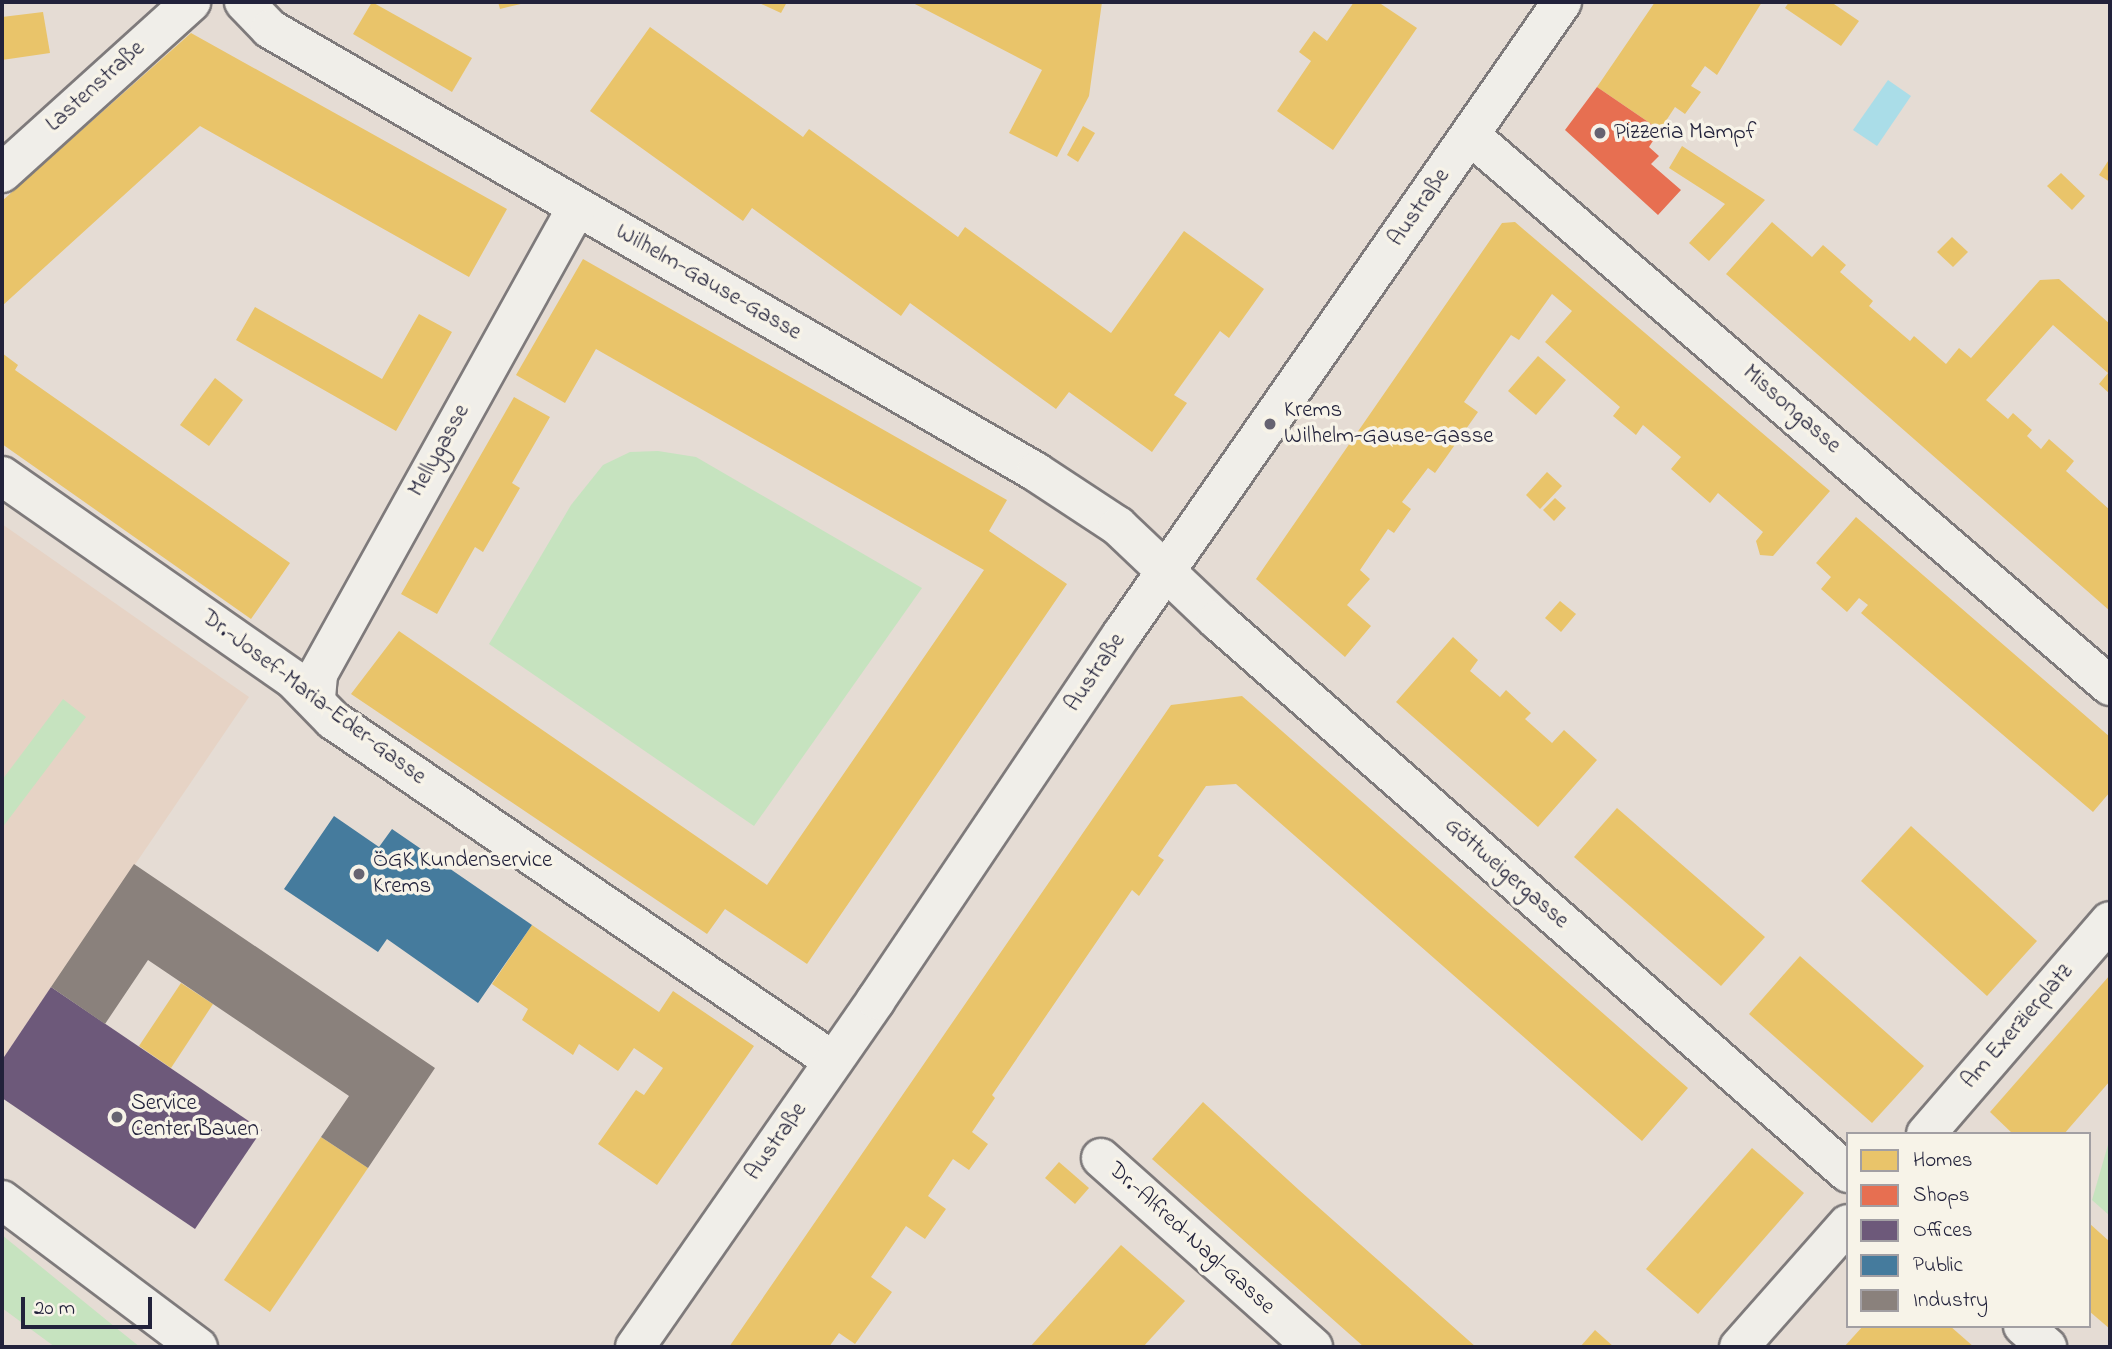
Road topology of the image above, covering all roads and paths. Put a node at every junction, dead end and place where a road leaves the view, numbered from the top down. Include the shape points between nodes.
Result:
1 (191, 2) edge
2 (244, 2) edge
3 (1562, 2) edge
4 (1471, 136) junction
5 (2, 173) edge
6 (577, 207) junction
7 (2, 477) edge
8 (1166, 573) junction
9 (2110, 686) edge
10 (316, 698) junction
11 (2110, 921) edge
12 (833, 1061) junction
13 (1928, 1132) edge
14 (1101, 1158) dead end
15 (1846, 1172) edge
16 (2, 1200) edge
17 (1846, 1226) edge
18 (2025, 1328) edge
19 (198, 1347) edge
20 (635, 1347) edge
21 (1313, 1347) edge
22 (1739, 1347) edge
23 (2047, 1347) edge

1 - 5 street, Lastenstraße
2 - 6 street, Wilhelm-Gause-Gasse via 270,29
3 - 4 street, Austraße
4 - 8 street, Austraße
4 - 9 street, Missongasse
6 - 8 street, Wilhelm-Gause-Gasse via 1036,472 1118,526
6 - 10 street, Mellygasse via 318,674
7 - 10 street, Dr.-Josef-Maria-Eder-Gasse
8 - 12 street, Austraße
8 - 15 street, Göttweigergasse
10 - 12 street, Dr.-Josef-Maria-Eder-Gasse via 333,720
11 - 13 street, Am Exerzierplatz
12 - 20 street, Austraße
14 - 21 street, Dr.-Alfred-Nagl-Gasse
16 - 19 street
17 - 22 street
18 - 23 street

